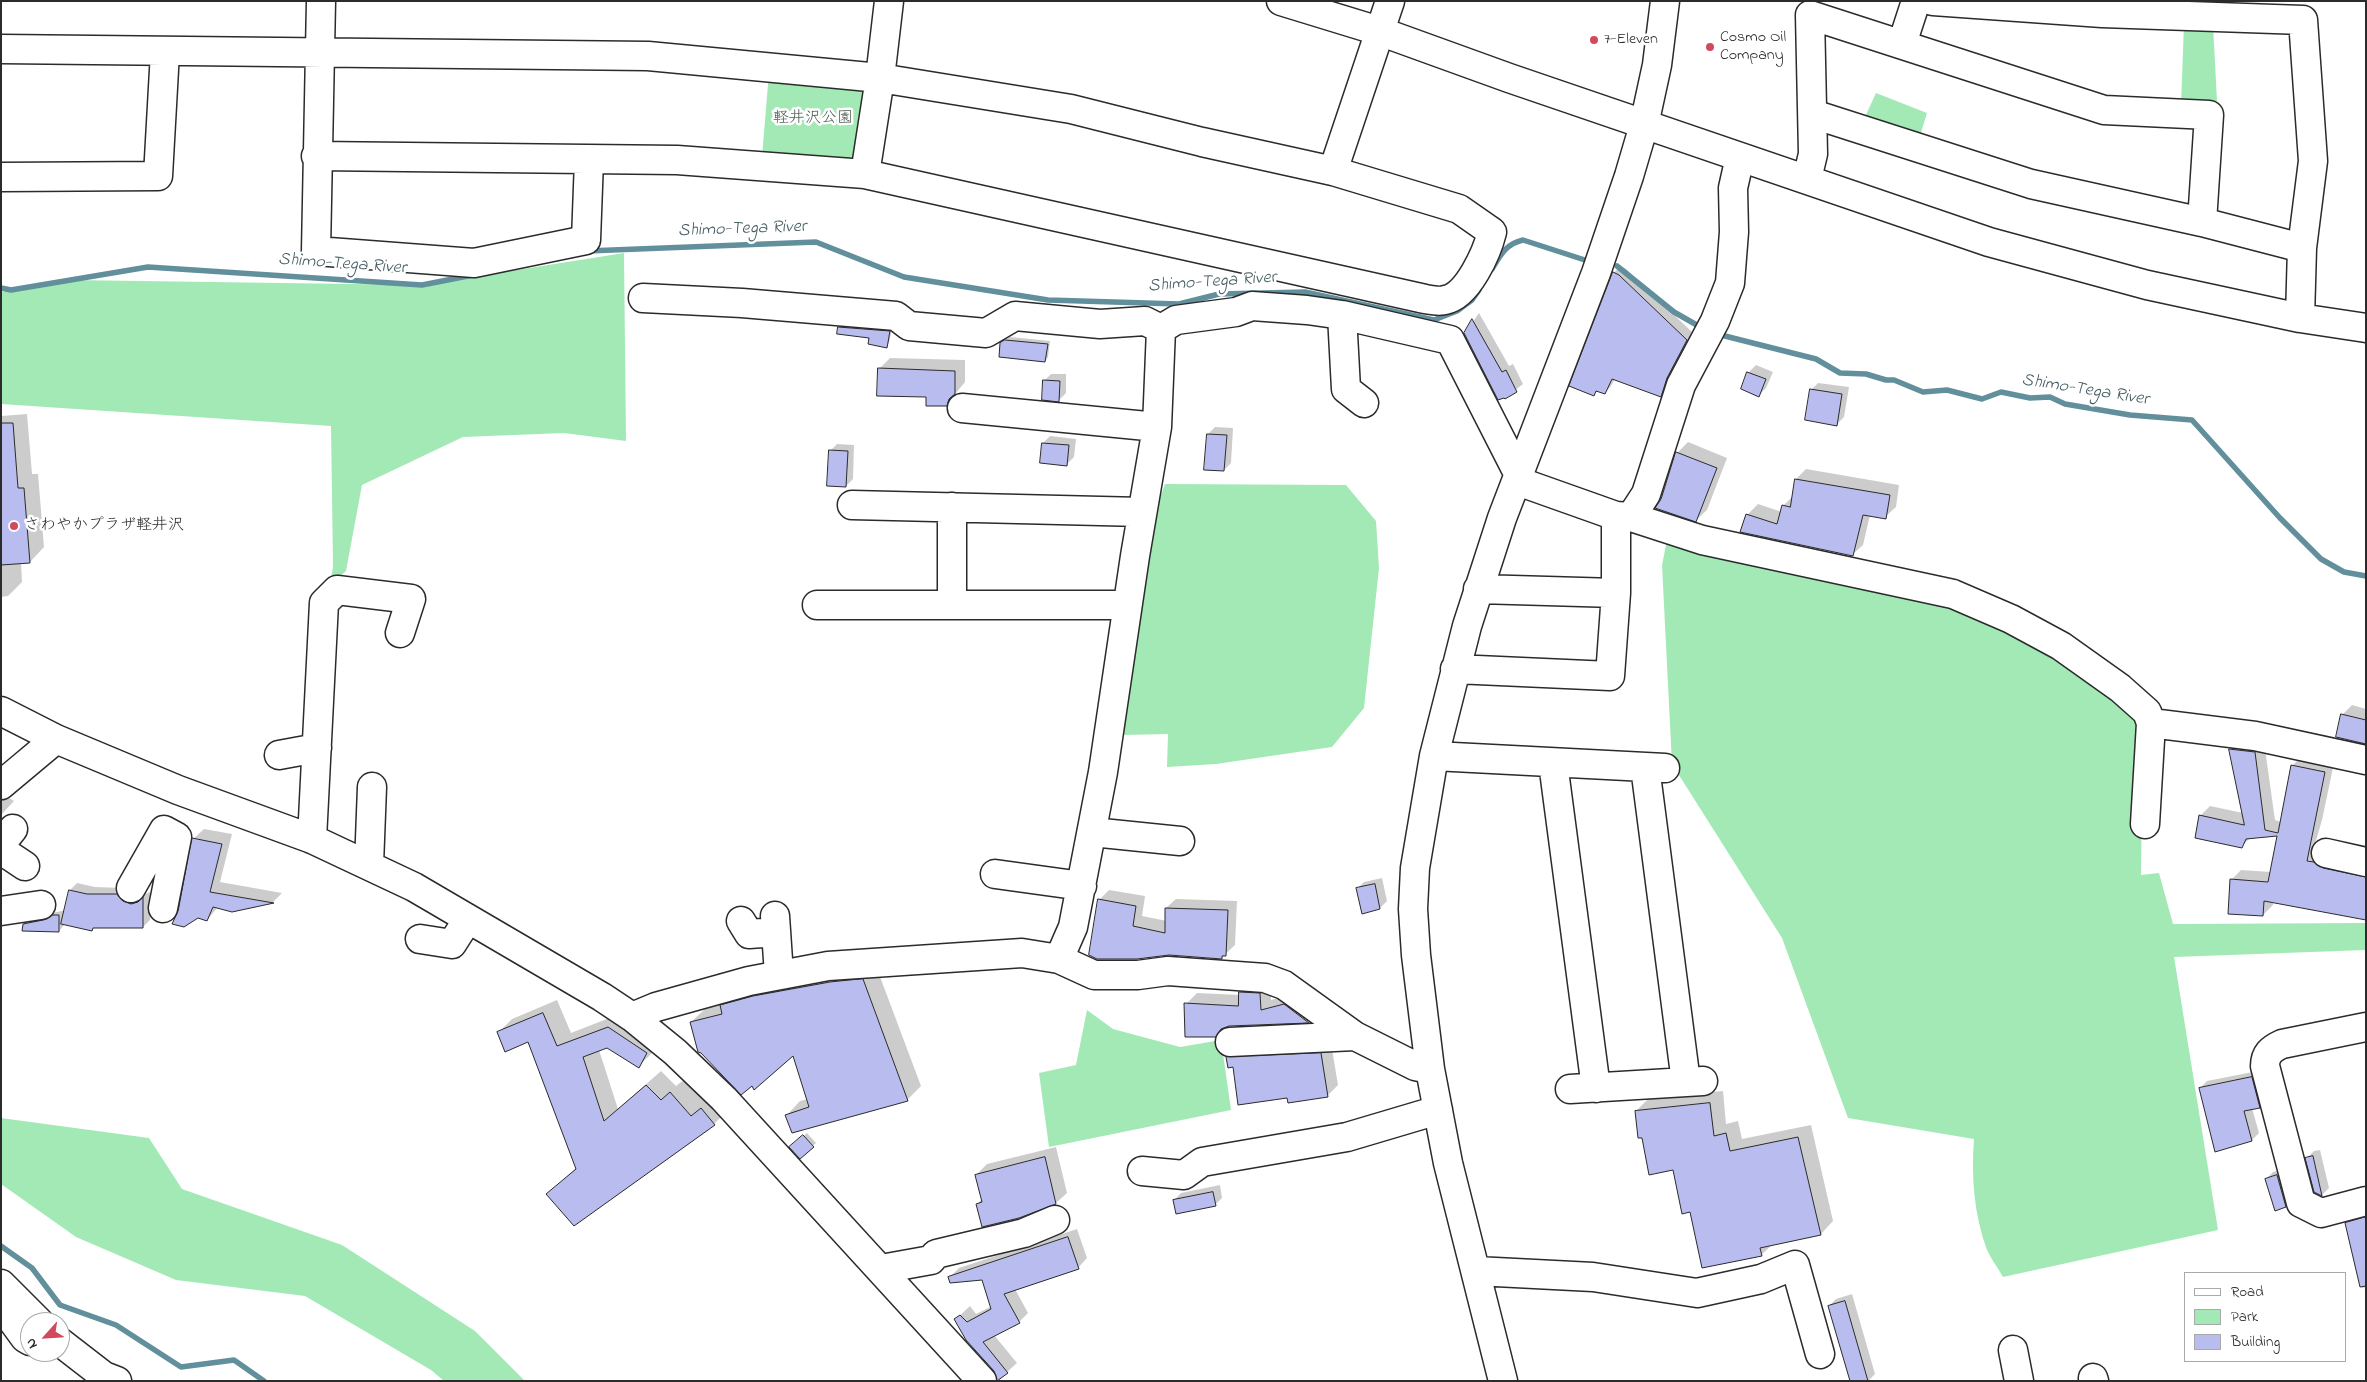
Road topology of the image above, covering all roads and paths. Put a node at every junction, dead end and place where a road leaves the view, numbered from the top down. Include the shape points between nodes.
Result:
1 (320, 1) edge
2 (889, 1) edge
3 (1281, 1) edge
4 (1390, 1) edge
5 (1665, 1) edge
6 (1916, 1) edge
7 (1933, 1) edge
8 (1379, 31) junction
9 (1902, 44) junction
10 (1, 49) edge
11 (165, 52) junction
12 (319, 52) junction
13 (880, 78) junction
14 (1813, 114) junction
15 (1644, 125) junction
16 (316, 156) junction
17 (1740, 157) junction
18 (589, 160) junction
19 (1332, 171) junction
20 (865, 174) junction
21 (1, 177) edge
22 (1807, 179) junction
23 (2202, 222) junction
24 (2302, 248) junction
25 (643, 298) dead end
26 (1342, 315) junction
27 (2300, 318) junction
28 (2366, 328) edge
29 (1161, 329) junction
30 (1364, 403) dead end
31 (962, 408) dead end
32 (1157, 426) junction
33 (1518, 474) junction
34 (852, 505) dead end
35 (952, 507) junction
36 (1142, 512) junction
37 (1624, 517) junction
38 (1478, 589) junction
39 (1616, 593) junction
40 (817, 605) dead end
41 (952, 605) junction
42 (1127, 605) junction
43 (400, 633) dead end
44 (1455, 668) junction
45 (1, 711) edge
46 (2151, 723) junction
47 (56, 739) junction
48 (317, 748) junction
49 (279, 755) dead end
50 (1434, 756) junction
51 (2366, 760) edge
52 (1553, 763) junction
53 (1, 785) edge
54 (372, 787) dead end
55 (178, 790) junction
56 (2145, 824) dead end
57 (164, 830) junction
58 (1092, 832) junction
59 (312, 839) junction
60 (5, 841) edge
61 (1180, 841) dead end
62 (2326, 853) dead end
63 (2366, 862) edge
64 (369, 865) junction
65 (25, 866) dead end
66 (995, 874) dead end
67 (1082, 886) junction
68 (131, 888) dead end
69 (41, 905) dead end
70 (163, 908) dead end
71 (1, 911) edge
72 (468, 919) junction
73 (741, 920) dead end
74 (420, 939) dead end
75 (1059, 959) junction
76 (779, 975) junction
77 (632, 1017) junction
78 (2366, 1027) edge
79 (1355, 1036) junction
80 (1230, 1042) dead end
81 (1430, 1069) junction
82 (1438, 1110) junction
83 (1142, 1171) dead end
84 (2366, 1201) edge
85 (1055, 1220) dead end
86 (881, 1269) junction
87 (1476, 1270) junction
88 (1, 1284) edge
89 (1, 1305) edge
90 (29, 1312) edge
91 (20, 1331) edge
92 (70, 1350) edge
93 (2013, 1350) dead end
94 (1820, 1354) dead end
95 (61, 1362) edge
96 (90, 1381) edge
97 (117, 1381) edge
98 (982, 1381) edge
99 (1503, 1381) edge
100 (2019, 1381) edge

1 - 12 street
2 - 13 street
3 - 8 street
4 - 8 street
5 - 15 street via 1657,65
6 - 9 street
7 - 24 street via 2102,13 2303,20 2313,161
8 - 15 street
8 - 19 street
9 - 14 street via 1810,15
9 - 23 street via 2104,110 2209,115
10 - 11 street
11 - 12 street
11 - 21 street via 158,176
12 - 13 street via 648,56
12 - 16 street
13 - 19 street via 1071,109
13 - 20 street
14 - 22 street via 1813,154
14 - 23 street via 2030,184
15 - 17 street
15 - 33 street via 1599,264
16 - 18 street
16 - 18 street via 316,251 474,263 586,240
17 - 22 street
17 - 37 street via 1733,188 1730,283 1711,329 1681,385 1646,494
18 - 20 street via 677,160
19 - 20 street via 1459,209 1492,232 1488,247 1462,293 1445,300 1425,299
22 - 27 street via 1990,242 2147,285
23 - 24 street
24 - 27 street
25 - 29 street via 896,316 909,326 986,333 1015,316 1100,324 1145,322
26 - 29 street via 1252,306 1236,312 1176,320
26 - 30 street via 1346,389
26 - 33 street via 1450,340
27 - 28 street
29 - 32 street
31 - 32 street
32 - 36 street
33 - 37 street via 1523,484
33 - 38 street
34 - 35 street
35 - 36 street
35 - 41 street
36 - 42 street
37 - 39 street
37 - 46 street via 1702,540 1953,594 2061,646 2120,688 2147,712
38 - 39 street
38 - 44 street
39 - 44 street via 1610,676
40 - 41 street
41 - 42 street
42 - 58 street
43 - 48 street via 411,599 337,590 324,603
44 - 50 street
45 - 47 street
46 - 51 street via 2255,736
46 - 56 street
47 - 53 street
47 - 55 street
48 - 49 street
48 - 59 street
50 - 52 street
50 - 81 street via 1418,849 1413,908
52 - 52 street via 1655,768 1695,1081 1583,1089
54 - 64 street
55 - 57 street
55 - 59 street
57 - 68 street
57 - 70 street via 177,838
58 - 61 street
58 - 67 street
59 - 64 street
60 - 65 street
62 - 63 street
64 - 72 street
66 - 67 street
67 - 75 street via 1073,927
69 - 71 street
72 - 74 street via 452,944
72 - 77 street
73 - 76 street via 748,934 776,924
75 - 76 street via 1022,953 828,966
75 - 79 street via 1094,975 1168,971 1265,978 1284,985
76 - 77 street via 656,1007
77 - 86 street via 675,1052 724,1100
78 - 84 street via 2282,1044 2265,1057 2301,1203 2321,1213
79 - 80 street
79 - 81 street via 1415,1066
81 - 82 street
82 - 83 street via 1346,1137 1202,1162 1184,1175
82 - 87 street
85 - 86 street via 1024,1233 936,1254 931,1260
86 - 98 street
87 - 94 street via 1593,1277 1697,1294 1761,1279 1795,1265
87 - 99 street
88 - 90 street
89 - 91 street
92 - 97 street via 104,1376
93 - 100 street
95 - 96 street

